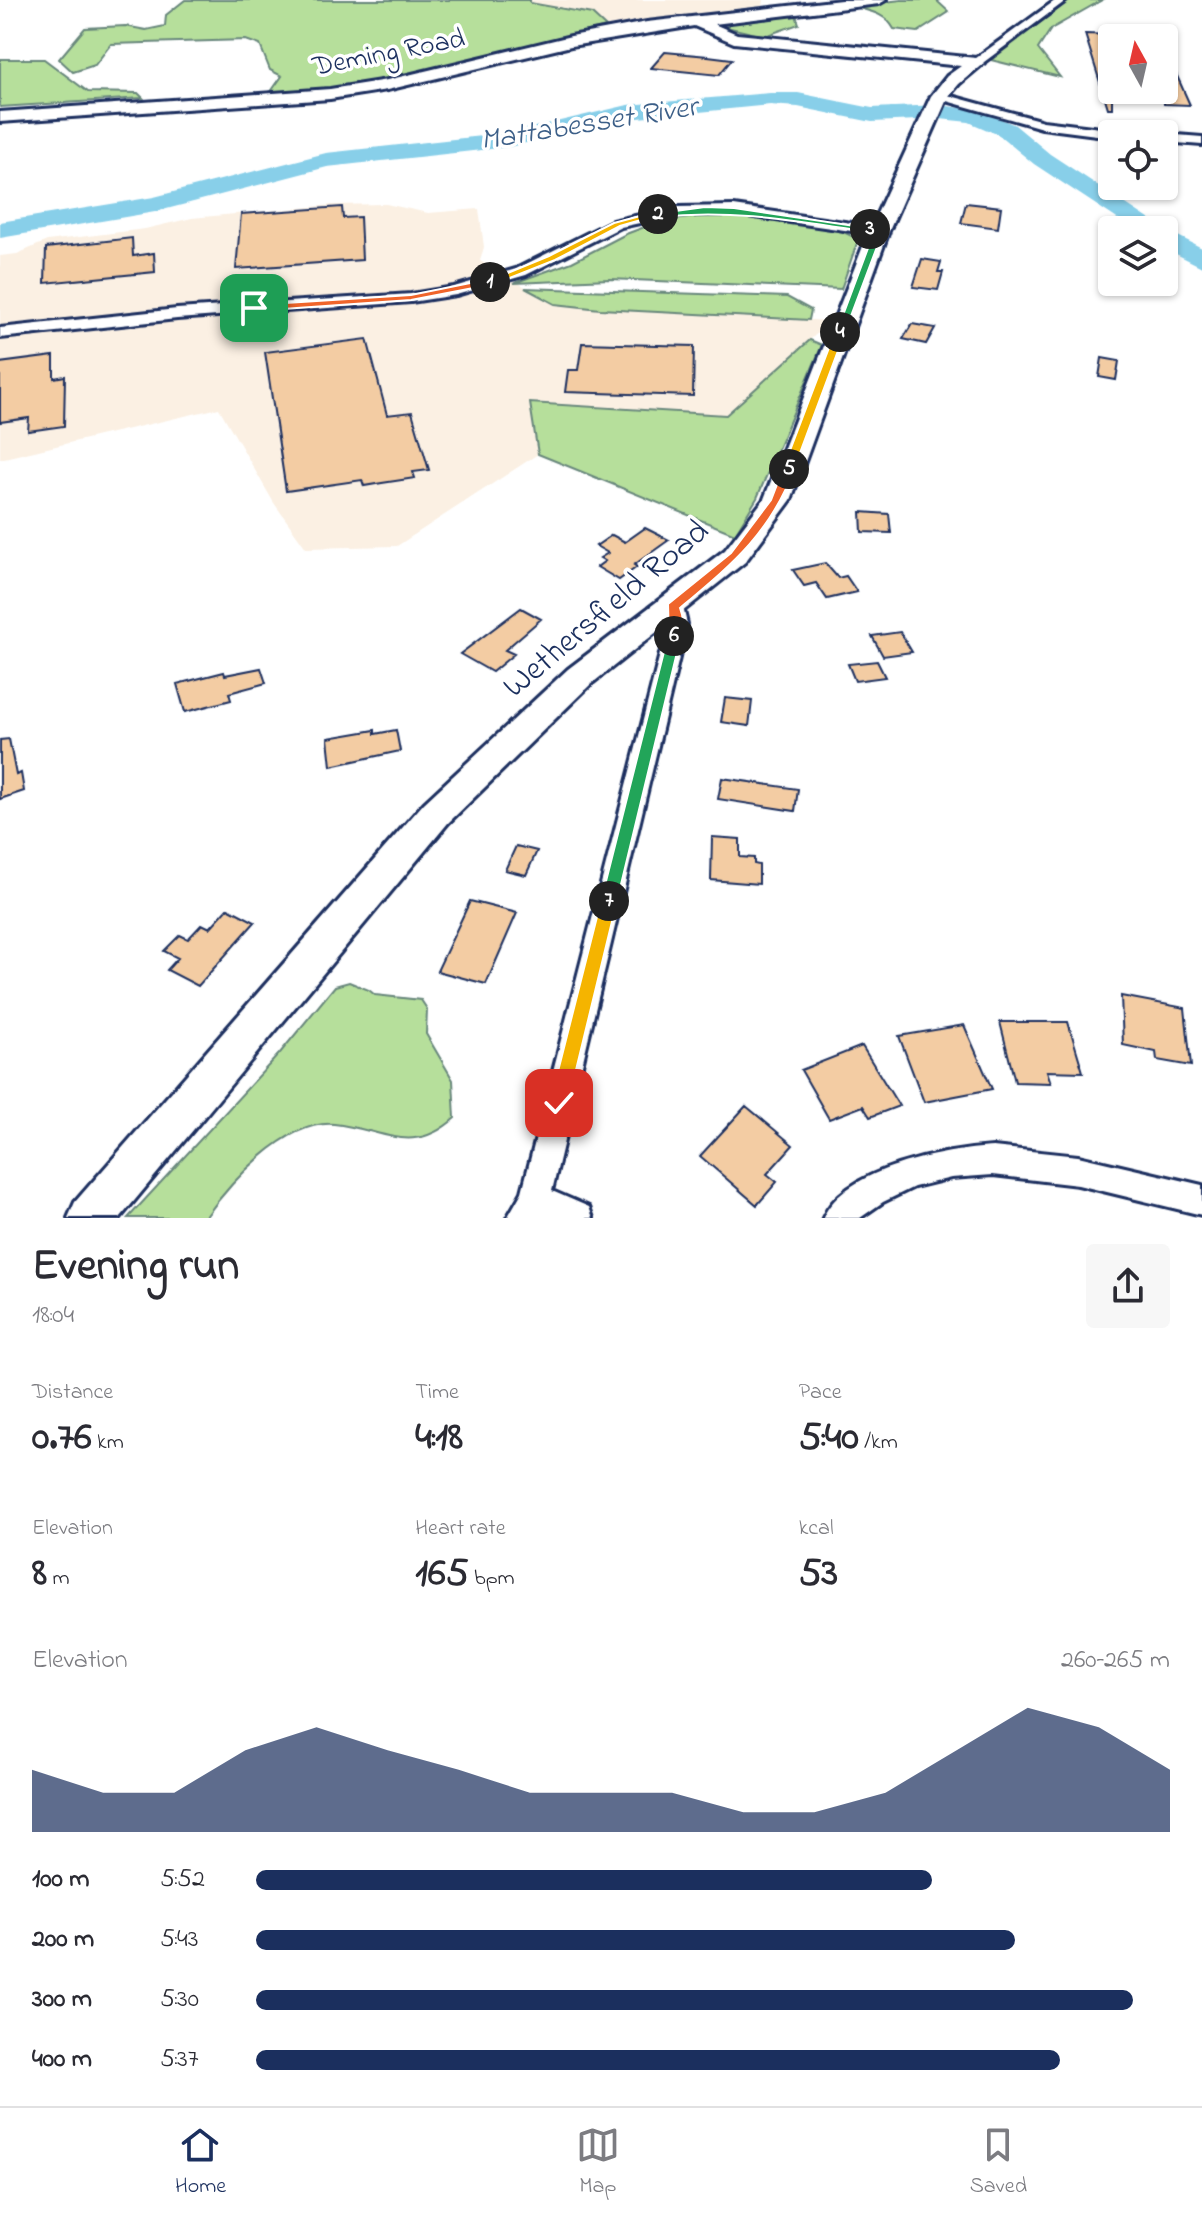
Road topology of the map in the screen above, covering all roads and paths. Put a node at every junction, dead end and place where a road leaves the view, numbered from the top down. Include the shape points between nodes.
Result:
1 (879, 0) edge
2 (1062, 0) edge
3 (694, 20) junction
4 (976, 63) junction
5 (935, 107) junction
6 (0, 117) edge
7 (1098, 131) edge
8 (1178, 139) edge
9 (1202, 141) edge
10 (879, 231) junction
11 (0, 333) edge
12 (673, 607) junction
13 (1202, 1200) edge
14 (529, 1209) edge
15 (91, 1218) edge
16 (578, 1218) edge
17 (838, 1218) edge

1 - 3 street, Deming Road
2 - 4 street, Wethersfield Road
3 - 4 street via 734,38
3 - 6 street, Deming Road via 330,94
4 - 5 street, Wethersfield Road via 953,80
5 - 7 street
5 - 10 street, Wethersfield Road
8 - 9 street
10 - 11 street via 734,210 677,211 617,224 521,272 456,291
10 - 12 street, Wethersfield Road via 777,500 735,556
12 - 14 street via 674,635
12 - 15 street, Wethersfield Road via 579,677 436,813
13 - 17 street via 1064,1168 999,1160 942,1163 892,1180
14 - 16 street

